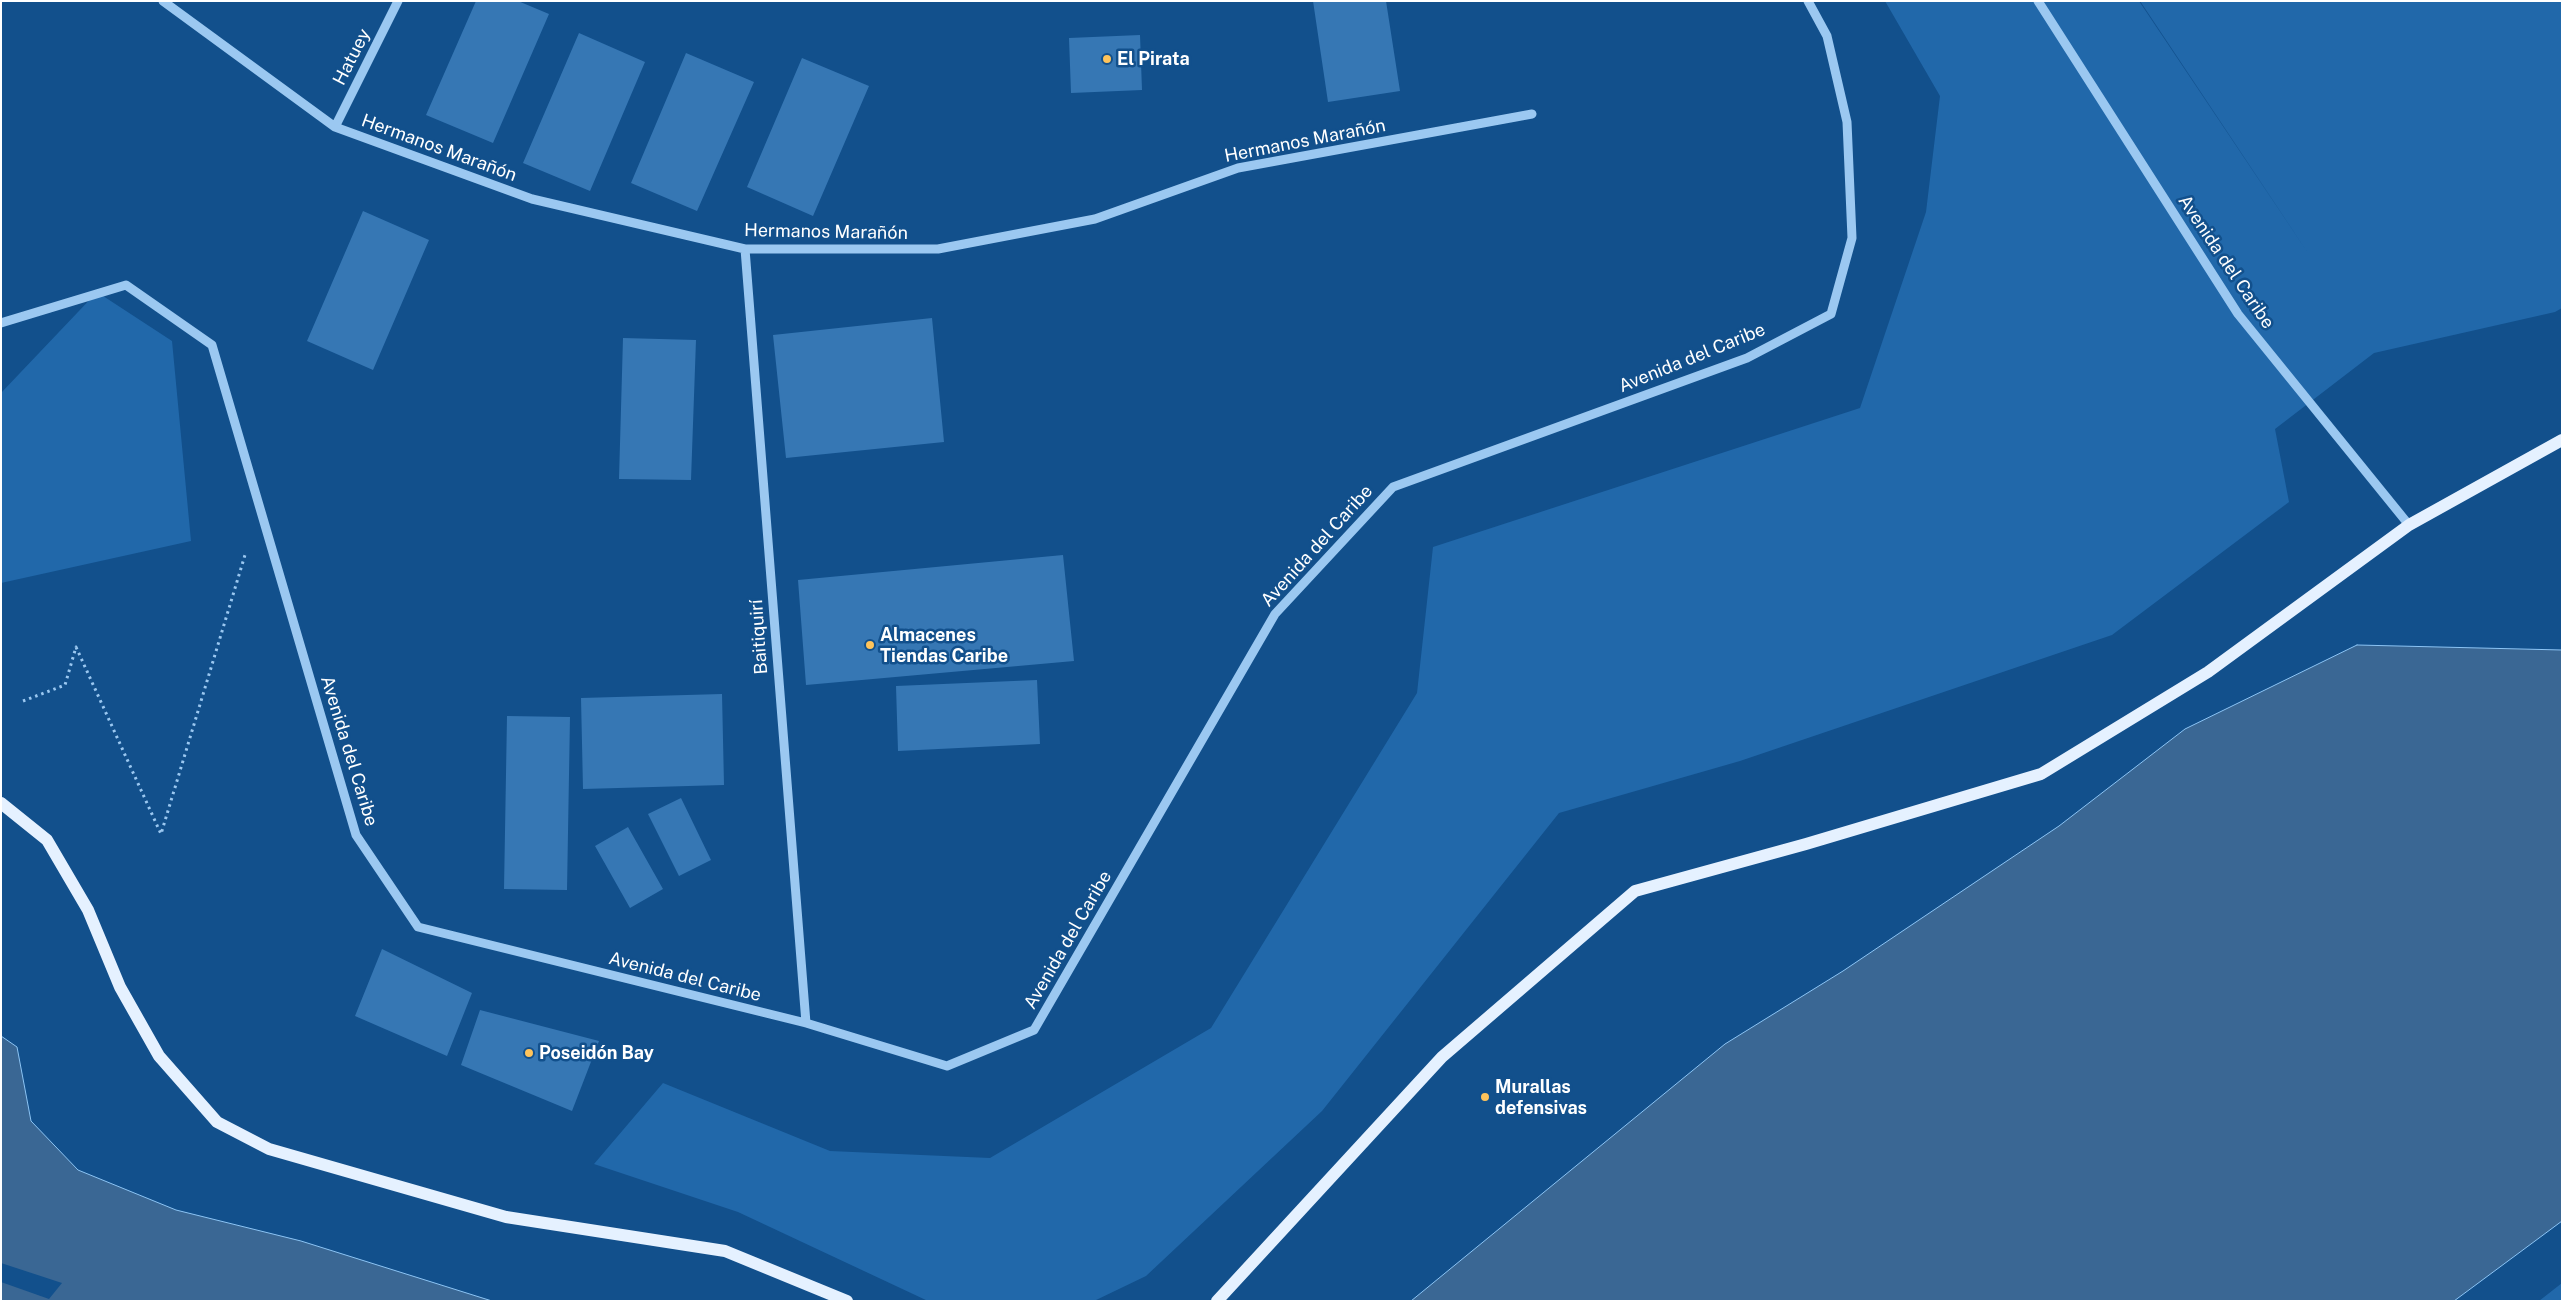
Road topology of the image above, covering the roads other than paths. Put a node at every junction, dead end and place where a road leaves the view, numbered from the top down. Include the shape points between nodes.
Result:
1 (163, 1) edge
2 (398, 1) edge
3 (1808, 1) edge
4 (2038, 1) edge
5 (1532, 114) dead end
6 (335, 127) junction
7 (745, 249) junction
8 (1, 323) edge
9 (2562, 440) edge
10 (2408, 525) junction
11 (1, 803) edge
12 (806, 1023) junction
13 (847, 1301) edge
14 (1217, 1301) edge

1 - 6 street, Hermanos Marañón
2 - 6 street, Hatuey
3 - 12 street, Avenida del Caribe via 1827,36 1847,122 1852,238 1831,314 1748,358 1393,487 1275,614 1034,1030 946,1066
4 - 10 street, Avenida del Caribe via 2238,314
5 - 7 street, Hermanos Marañón via 1238,168 1095,219 938,249
6 - 7 street, Hermanos Marañón via 532,199
7 - 12 street, Baitiquirí
8 - 12 street, Avenida del Caribe via 126,285 212,345 356,836 418,927
9 - 10 main road
10 - 14 main road via 2208,672 2041,774 1635,891 1442,1057
11 - 13 main road via 47,840 88,910 120,987 159,1056 217,1122 269,1150 506,1218 725,1251

